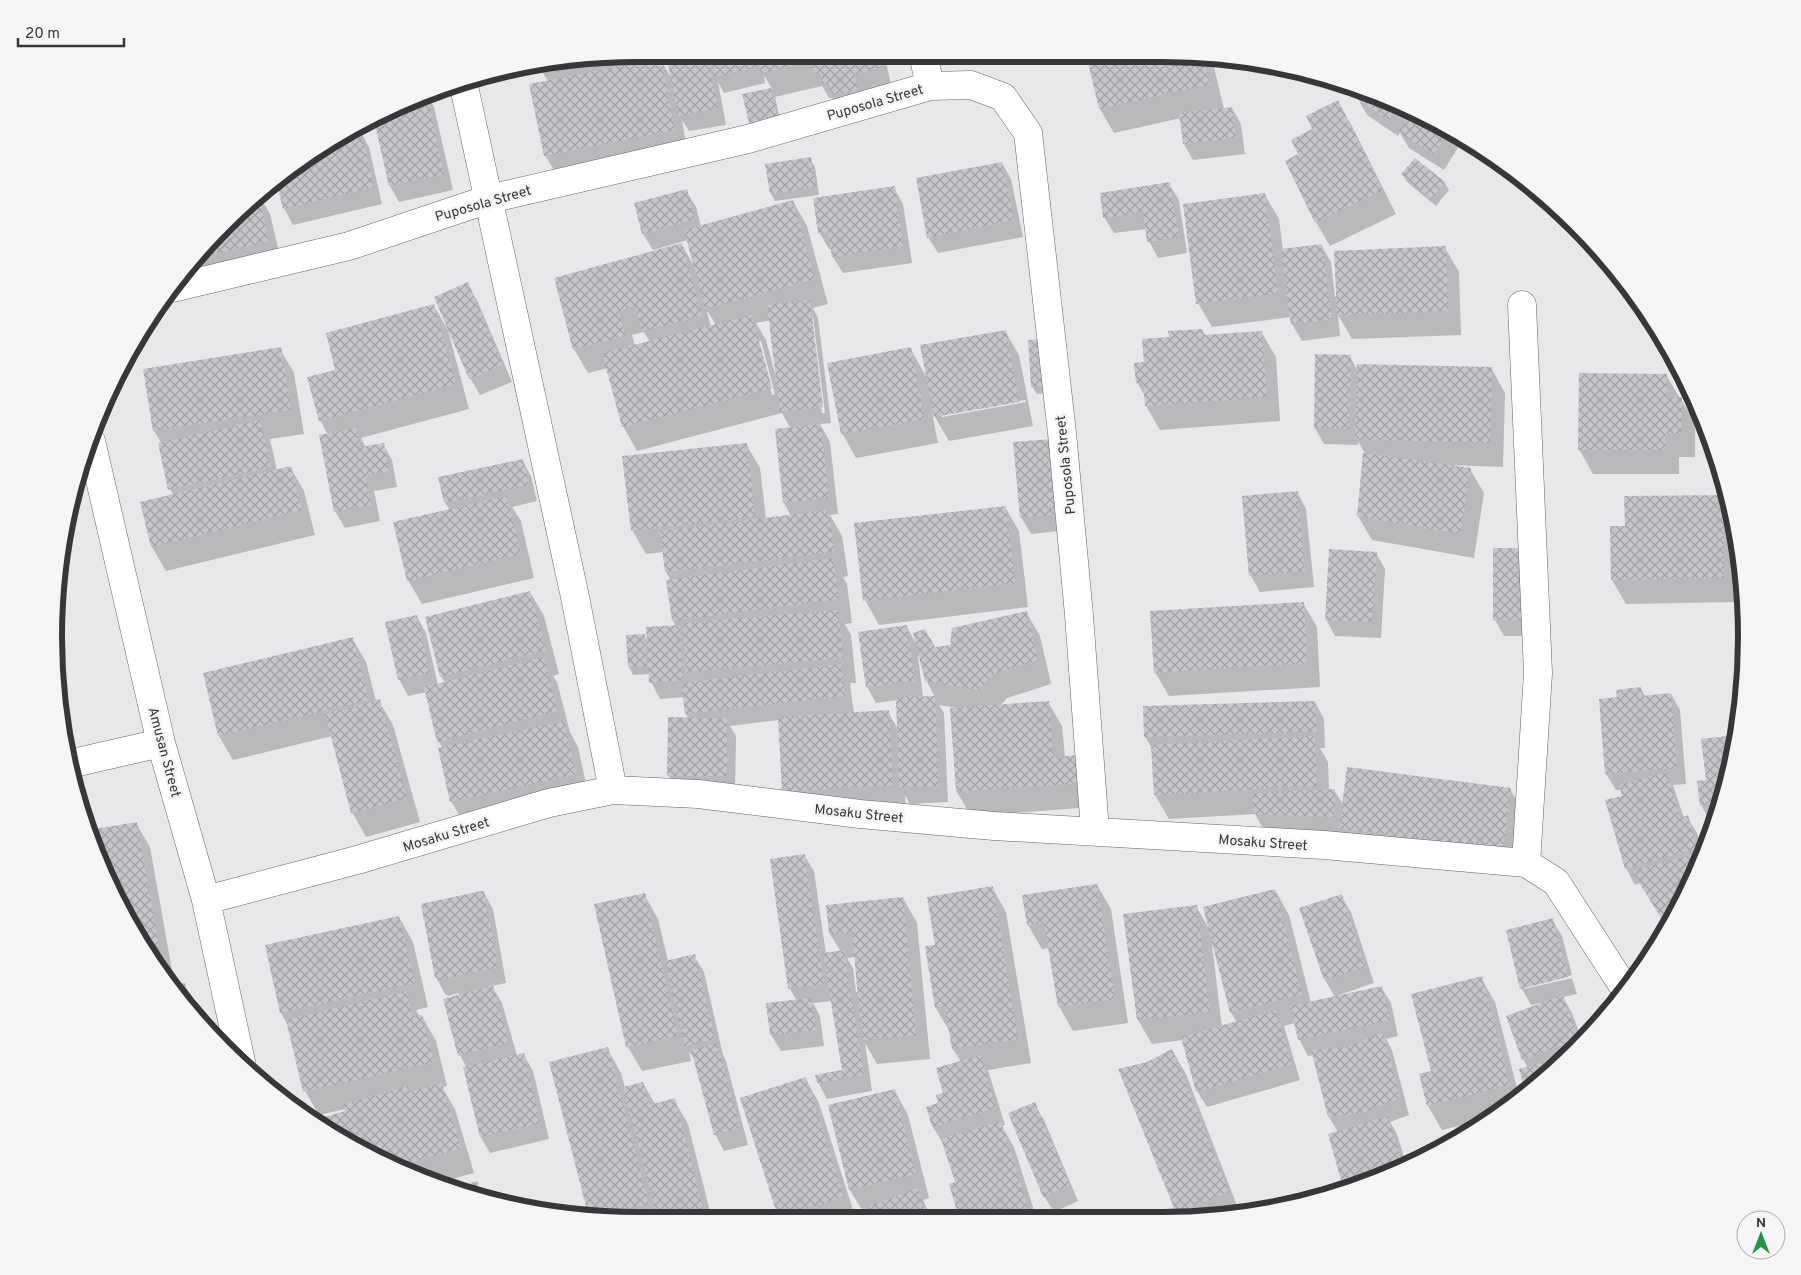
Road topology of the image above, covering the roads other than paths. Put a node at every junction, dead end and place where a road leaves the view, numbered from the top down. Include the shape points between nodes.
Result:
1 (925, 62) edge
2 (930, 86) junction
3 (465, 89) edge
4 (489, 199) junction
5 (182, 286) edge
6 (1522, 305) dead end
7 (93, 452) edge
8 (161, 743) junction
9 (77, 762) edge
10 (613, 790) junction
11 (1095, 831) junction
12 (1526, 863) junction
13 (206, 900) junction
14 (1622, 985) edge
15 (239, 1051) edge

1 - 2 street
2 - 4 street, Puposola Street via 748,139
2 - 11 street, Puposola Street via 970,85 1003,97 1028,133 1064,452
3 - 4 street
4 - 5 street, Puposola Street via 349,246
4 - 10 street via 575,596
6 - 12 street via 1538,673
7 - 8 street, Amusan Street
8 - 9 street
8 - 13 street, Amusan Street
10 - 11 street, Mosaku Street via 698,794 994,826
10 - 13 street, Mosaku Street via 549,803 357,860
11 - 12 street, Mosaku Street via 1324,845
12 - 14 street via 1556,882
13 - 15 street, Amusan Street

